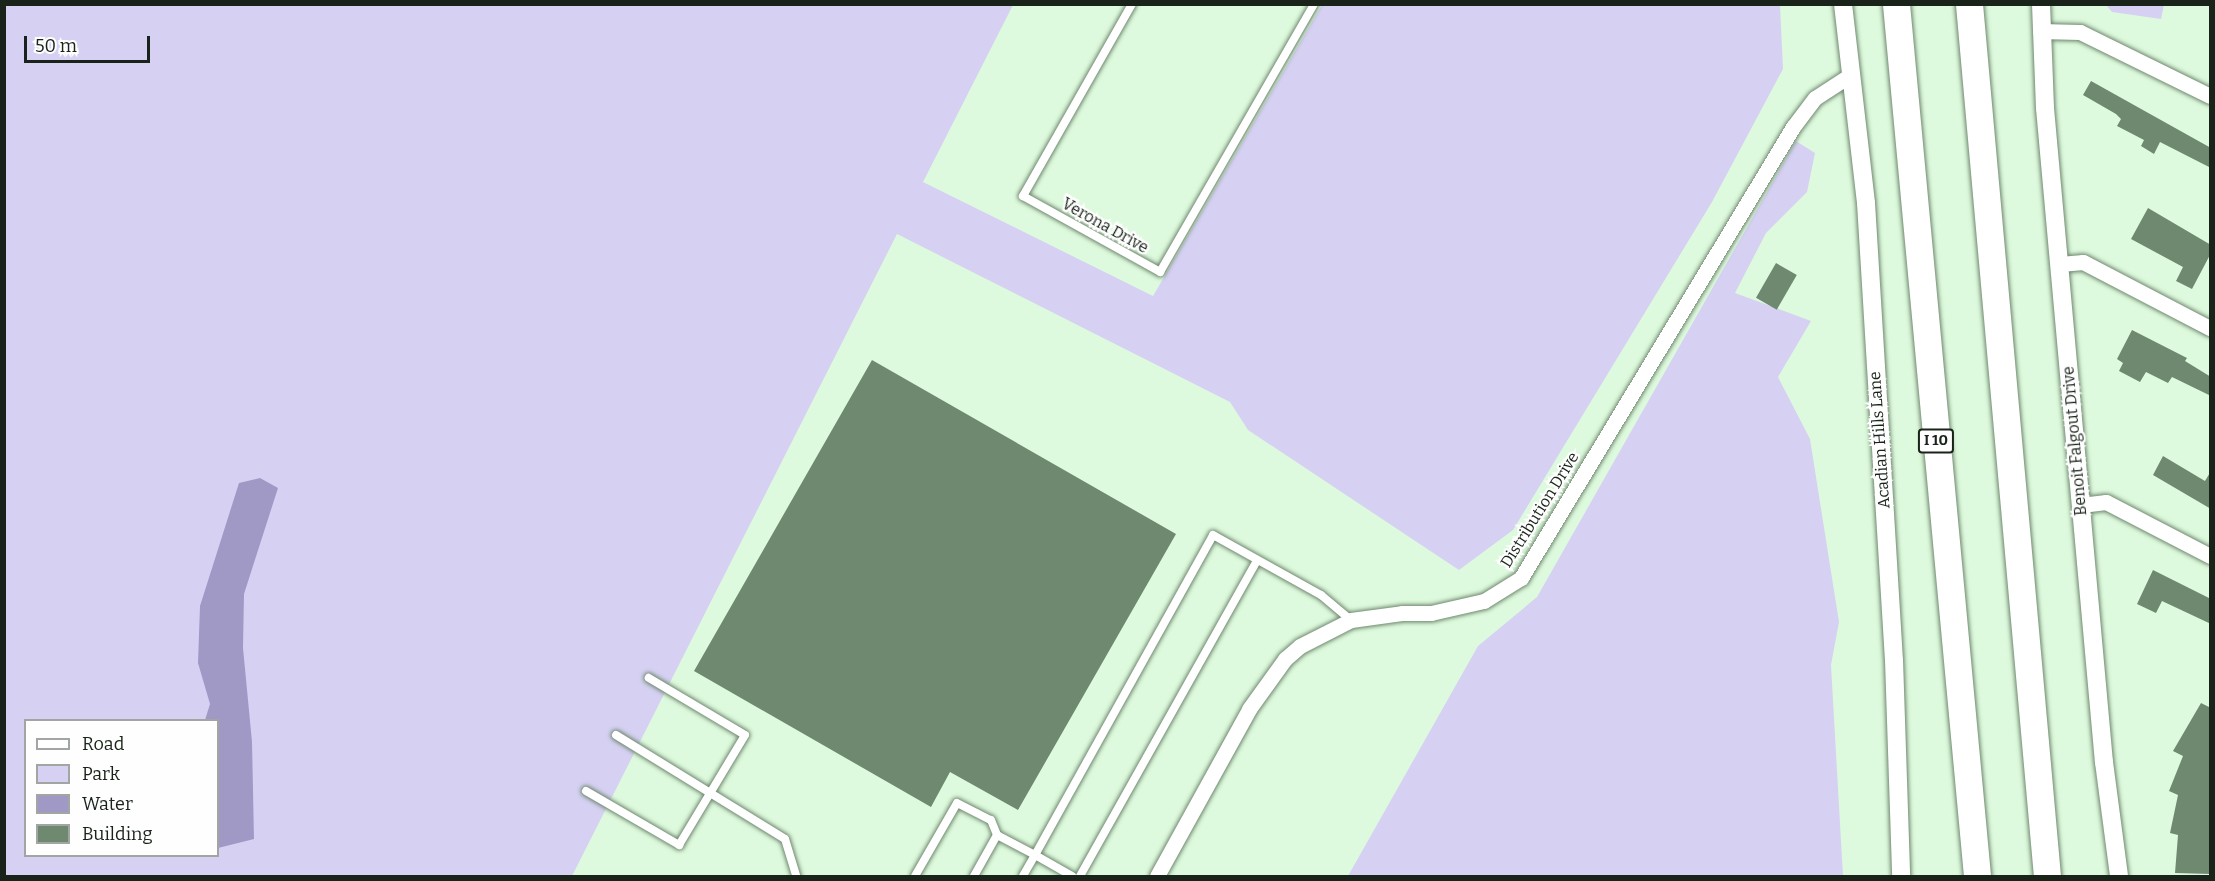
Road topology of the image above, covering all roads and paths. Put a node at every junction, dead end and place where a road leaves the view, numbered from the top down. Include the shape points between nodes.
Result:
1 (1132, 4) edge
2 (1314, 4) edge
3 (1843, 4) edge
4 (1896, 4) edge
5 (1969, 4) edge
6 (2041, 4) edge
7 (2040, 31) junction
8 (1852, 74) junction
9 (2211, 96) edge
10 (2060, 264) junction
11 (2211, 328) edge
12 (2081, 505) junction
13 (2211, 556) edge
14 (1257, 560) junction
15 (1351, 621) junction
16 (649, 678) dead end
17 (616, 735) dead end
18 (586, 791) dead end
19 (711, 791) junction
20 (997, 835) junction
21 (1035, 855) junction
22 (796, 876) edge
23 (915, 876) edge
24 (974, 876) edge
25 (1023, 876) edge
26 (1072, 876) edge
27 (1080, 876) edge
28 (1157, 876) edge
29 (1901, 876) edge
30 (1977, 876) edge
31 (2047, 876) edge
32 (2119, 876) edge

1 - 2 lane, Verona Drive via 1023,196 1160,272
3 - 8 street, Acadian Hills Lane
4 - 30 highway, I 10
5 - 31 highway
6 - 7 street, Benoit Falgout Drive
7 - 9 street via 2080,32
7 - 10 street, Benoit Falgout Drive
8 - 15 street, Distribution Drive via 1815,98 1793,127 1521,578 1484,602
8 - 29 street, Acadian Hills Lane via 1866,203 1894,671
10 - 11 street via 2083,262
10 - 12 street, Benoit Falgout Drive
12 - 13 street via 2106,502
12 - 32 street, Benoit Falgout Drive via 2104,762
14 - 15 lane via 1321,595
14 - 21 lane via 1213,535
14 - 27 lane
15 - 28 street, Distribution Drive via 1300,646 1267,681
16 - 19 lane via 745,735
17 - 19 lane
18 - 19 lane via 680,845
19 - 22 lane via 785,839
20 - 21 lane
20 - 23 lane via 991,819 957,803
20 - 24 lane
21 - 25 lane
21 - 26 lane

